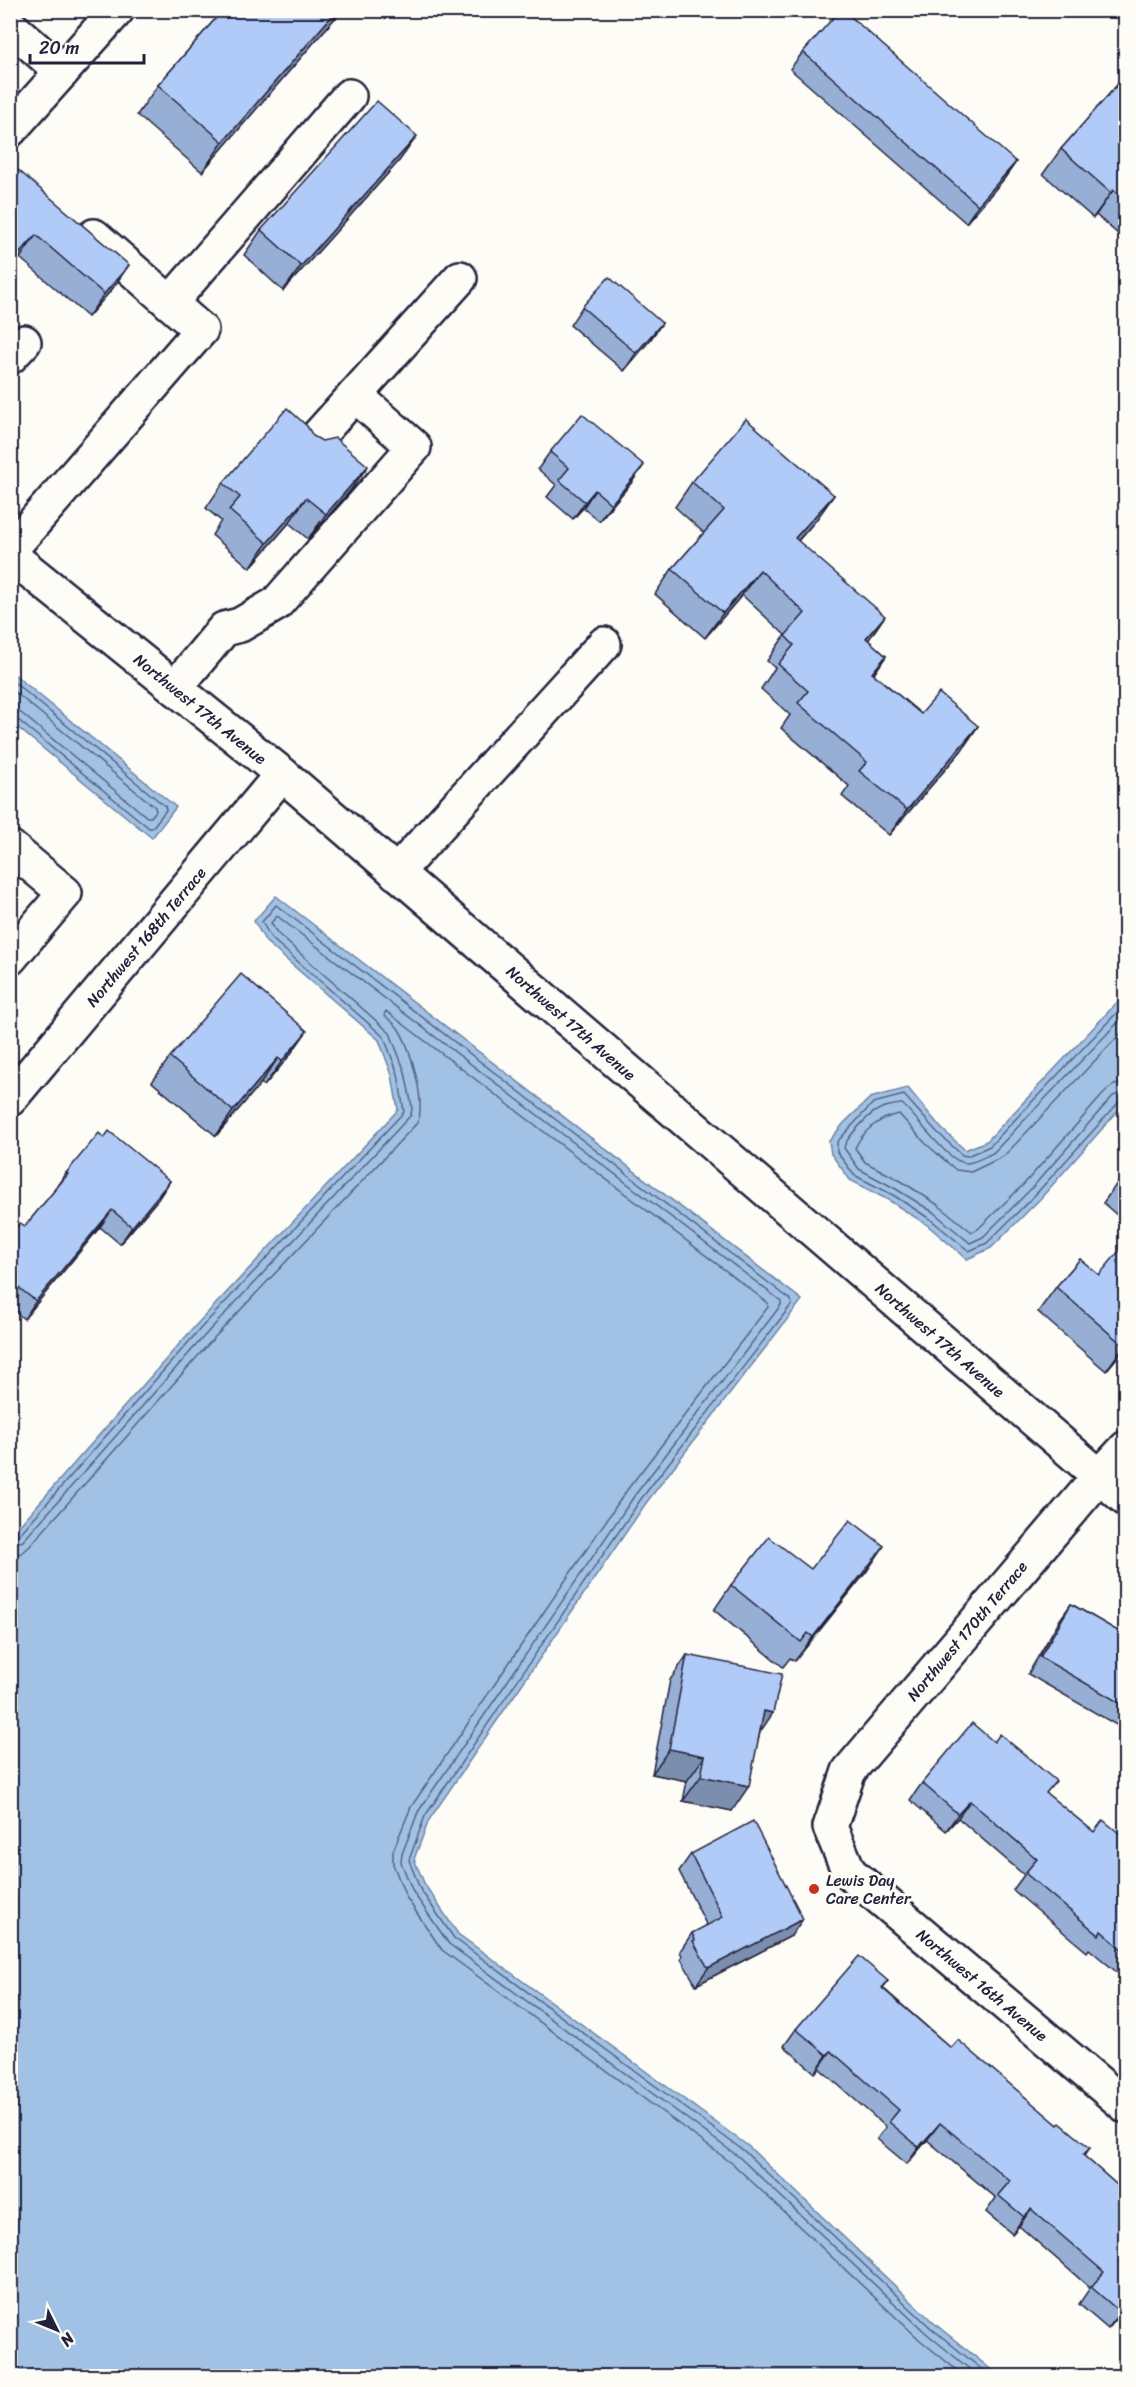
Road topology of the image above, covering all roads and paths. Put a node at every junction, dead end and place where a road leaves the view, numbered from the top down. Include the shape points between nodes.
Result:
1 (117, 10) edge
2 (10, 26) edge
3 (62, 72) junction
4 (349, 96) dead end
5 (10, 130) edge
6 (72, 218) edge
7 (460, 278) dead end
8 (170, 303) junction
9 (355, 395) junction
10 (308, 447) edge
11 (10, 550) edge
12 (10, 555) edge
13 (604, 644) dead end
14 (175, 688) junction
15 (282, 774) junction
16 (10, 847) edge
17 (396, 873) junction
18 (10, 958) edge
19 (10, 1100) edge
20 (1125, 1448) edge
21 (1099, 1477) junction
22 (1125, 1499) edge
23 (830, 1827) joint
24 (1125, 2106) edge

1 - 3 street
2 - 3 street
3 - 5 street
4 - 8 street
6 - 8 street
7 - 9 street
8 - 11 street via 201,330
9 - 10 street
9 - 14 street via 414,447 276,604 240,625 224,629
12 - 14 street, Northwest 17th Avenue
13 - 17 street
14 - 15 street, Northwest 17th Avenue
15 - 17 street, Northwest 17th Avenue
15 - 19 street, Northwest 168th Terrace
16 - 18 street via 65,893
17 - 21 street, Northwest 17th Avenue
20 - 21 street, Northwest 170th Terrace
21 - 22 street, Northwest 17th Avenue
21 - 23 street, Northwest 170th Terrace via 849,1771
23 - 24 street, Northwest 16th Avenue via 849,1872

